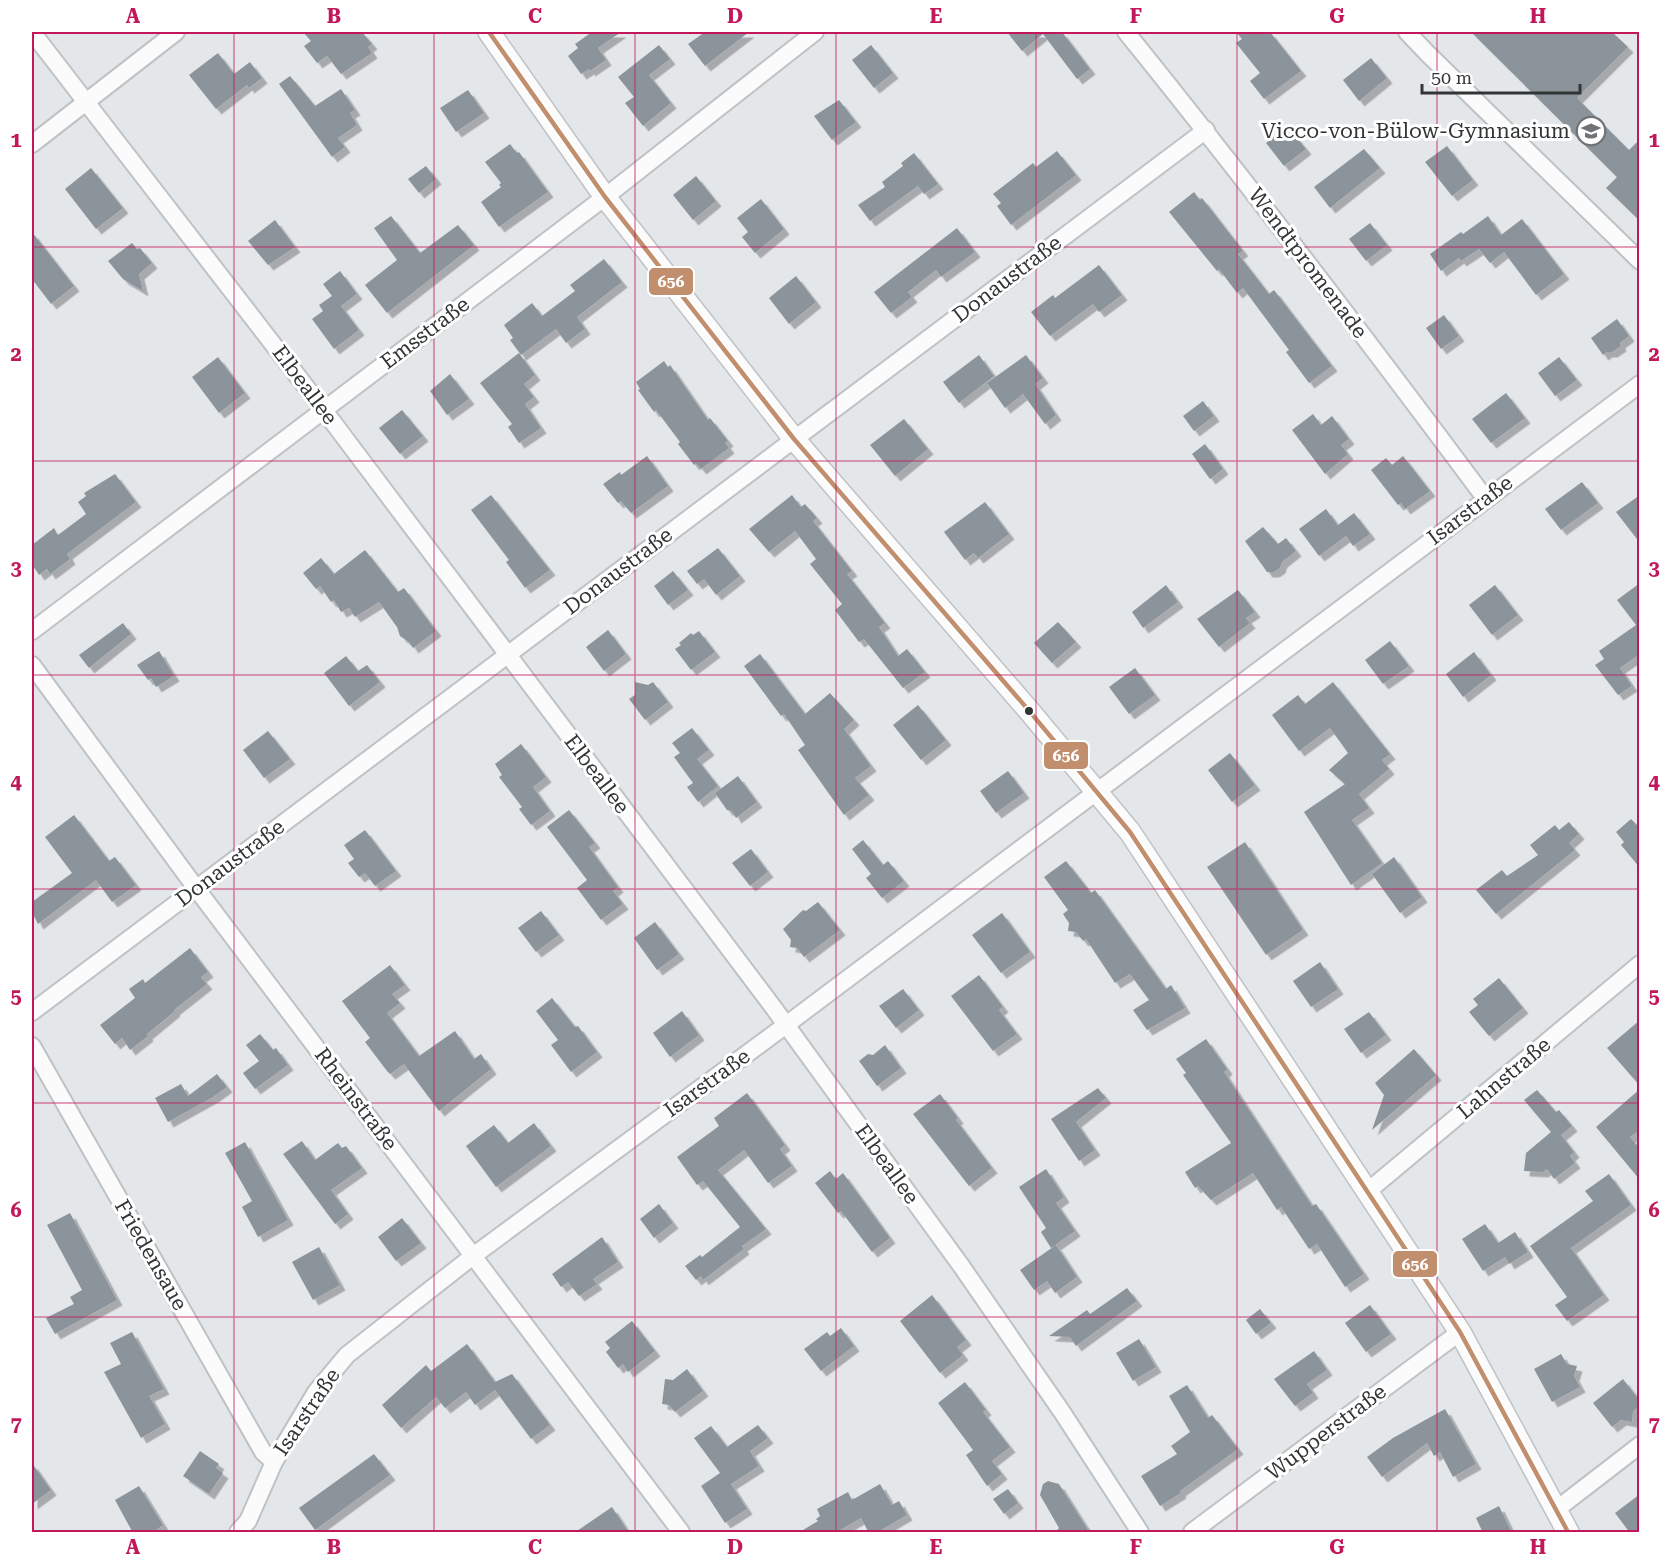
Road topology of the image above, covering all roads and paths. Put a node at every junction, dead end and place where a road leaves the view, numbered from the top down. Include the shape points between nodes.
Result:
1 (32, 32) edge
2 (176, 32) edge
3 (489, 32) edge
4 (815, 32) edge
5 (1126, 32) edge
6 (1407, 32) edge
7 (87, 101) junction
8 (1206, 130) junction
9 (32, 144) edge
10 (605, 197) junction
11 (1640, 261) edge
12 (1640, 384) edge
13 (323, 409) junction
14 (794, 439) junction
15 (1485, 498) junction
16 (32, 631) edge
17 (507, 654) junction
18 (32, 664) edge
19 (1097, 790) junction
20 (196, 888) junction
21 (1640, 964) edge
22 (32, 1012) edge
23 (786, 1025) junction
24 (32, 1046) edge
25 (1368, 1191) junction
26 (474, 1256) junction
27 (1460, 1332) junction
28 (1640, 1445) edge
29 (274, 1462) junction
30 (1557, 1509) junction
31 (238, 1533) edge
32 (681, 1533) edge
33 (1140, 1533) edge
34 (1192, 1533) edge
35 (1568, 1533) edge

1 - 7 street, Elbeallee
2 - 7 street
3 - 10 street
4 - 10 street, Emsstraße
5 - 8 street, Wendtpromenade
6 - 11 street
7 - 9 street
7 - 13 street, Elbeallee
8 - 14 street, Donaustraße
8 - 15 street, Wendtpromenade
10 - 13 street, Emsstraße
10 - 14 street
12 - 15 street, Isarstraße
13 - 16 street, Emsstraße
13 - 17 street, Elbeallee
14 - 17 street, Donaustraße
14 - 19 street
15 - 19 street, Isarstraße
17 - 20 street, Donaustraße
17 - 23 street, Elbeallee
18 - 20 street, Rheinstraße
19 - 23 street, Isarstraße
19 - 25 street via 1130,832
20 - 22 street, Donaustraße
20 - 26 street, Rheinstraße
21 - 25 street, Lahnstraße
23 - 26 street, Isarstraße
23 - 33 street, Elbeallee via 968,1276
24 - 29 street, Friedensaue via 262,1452
25 - 27 street
26 - 29 street, Isarstraße via 346,1355 316,1392
26 - 32 street, Rheinstraße
27 - 30 street
27 - 34 street, Wupperstraße
28 - 30 street
29 - 31 street, Isarstraße via 248,1521
30 - 35 street

